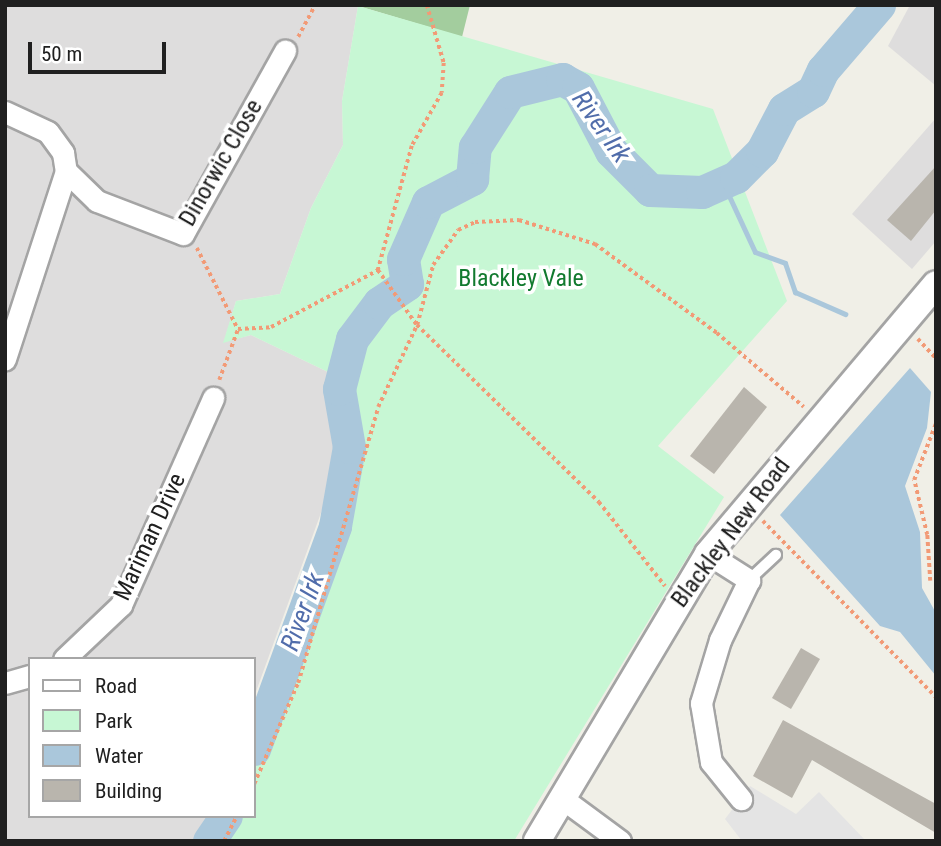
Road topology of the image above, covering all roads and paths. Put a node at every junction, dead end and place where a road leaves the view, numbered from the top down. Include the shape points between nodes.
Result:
1 (315, 5) edge
2 (427, 5) edge
3 (285, 51) joint
4 (5, 112) edge
5 (66, 171) junction
6 (183, 234) junction
7 (379, 270) junction
8 (936, 284) edge
9 (417, 325) junction
10 (238, 329) junction
11 (5, 359) edge
12 (213, 398) joint
13 (819, 420) junction
14 (936, 422) edge
15 (747, 505) junction
16 (708, 554) junction
17 (776, 555) dead end
18 (749, 580) junction
19 (930, 581) dead end
20 (677, 601) junction
21 (66, 657) edge
22 (28, 677) edge
23 (5, 683) edge
24 (936, 697) edge
25 (256, 779) edge
26 (563, 799) junction
27 (741, 799) dead end
28 (236, 818) edge
29 (224, 841) edge
30 (537, 841) edge
31 (620, 841) edge

1 - 3 path via 291,49
2 - 7 path via 444,63 442,93 412,146
3 - 6 street, Dinorwic Close
4 - 5 street via 48,132 63,153
5 - 6 street, Dinorwic Close via 97,201
5 - 11 street
6 - 10 path via 206,257
7 - 9 path
7 - 10 path via 271,327
8 - 13 street, Blackley New Road
9 - 13 path via 433,265 458,230 475,222 519,220 595,244 718,332
9 - 20 path via 599,502
9 - 25 path via 378,407 298,683
10 - 12 path
12 - 21 street, Mariman Drive via 121,605
13 - 15 street, Blackley New Road
14 - 19 path via 914,480 927,535
15 - 16 street, Blackley New Road
15 - 24 path
16 - 18 street
16 - 20 street, Blackley New Road
17 - 18 lane
18 - 27 street via 720,640 701,703 711,762
20 - 26 street, Blackley New Road
22 - 23 street
26 - 30 street, Blackley New Road
26 - 31 street
28 - 29 path

